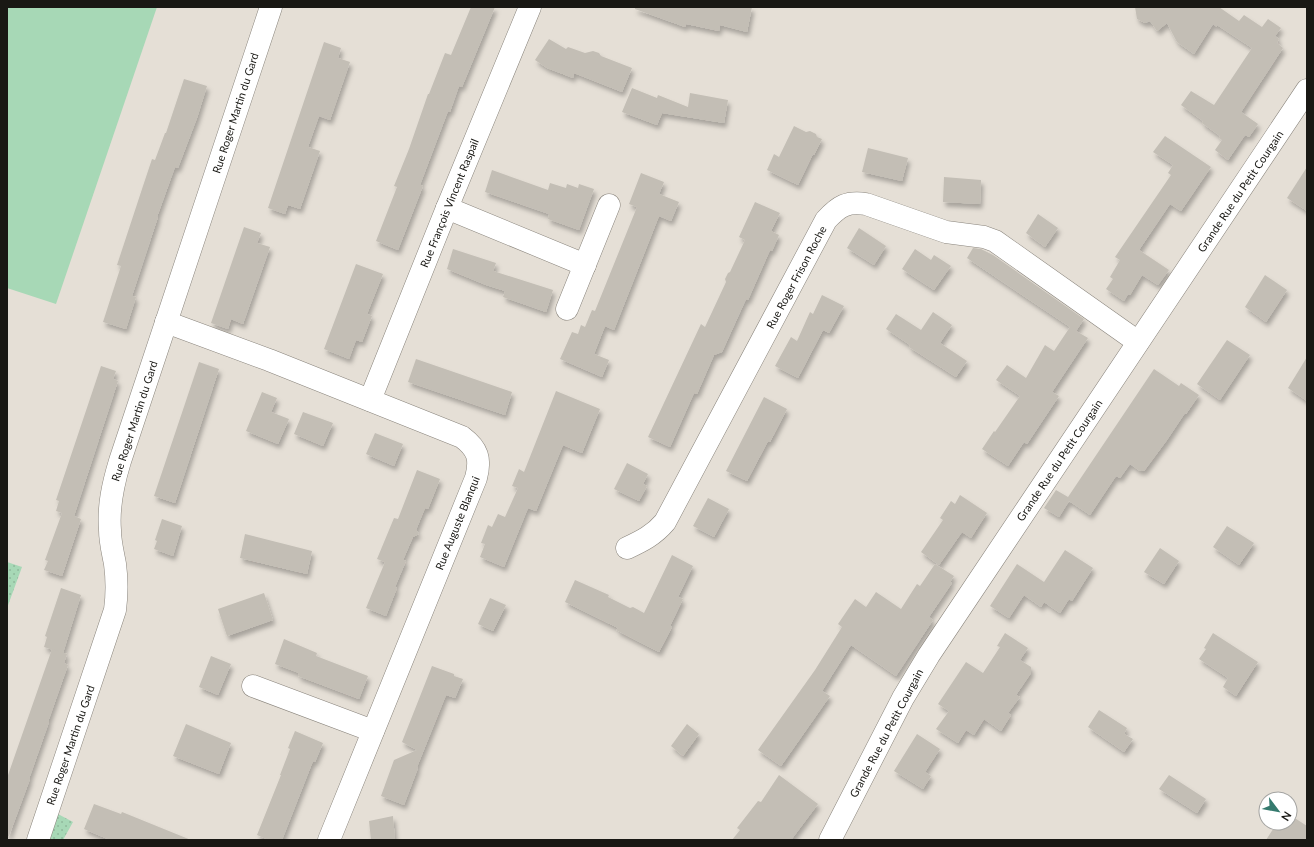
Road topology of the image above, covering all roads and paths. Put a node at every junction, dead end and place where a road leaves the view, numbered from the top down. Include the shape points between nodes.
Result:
1 (271, 7) edge
2 (530, 7) edge
3 (1307, 90) edge
4 (609, 205) dead end
5 (447, 208) junction
6 (585, 265) junction
7 (567, 309) dead end
8 (166, 322) junction
9 (1138, 342) junction
10 (370, 400) junction
11 (627, 548) dead end
12 (253, 686) dead end
13 (373, 731) junction
14 (38, 840) edge
15 (329, 840) edge
16 (830, 840) edge

1 - 8 street, Rue Roger Martin du Gard
2 - 5 street, Rue François Vincent Raspail
3 - 9 street, Grande Rue du Petit Courgain
4 - 6 street
5 - 6 street
5 - 10 street, Rue François Vincent Raspail
6 - 7 street
8 - 10 street, Rue Auguste Blanqui
8 - 14 street, Rue Roger Martin du Gard via 120,461 110,500 110,532 117,582 115,610
9 - 11 street, Rue Roger Frison Roche via 995,241 946,232 866,204 854,202 843,205 826,220 665,522 644,541
9 - 16 street, Grande Rue du Petit Courgain via 923,664
10 - 13 street, Rue Auguste Blanqui via 462,437 475,450 479,467
12 - 13 street
13 - 15 street, Rue Auguste Blanqui

